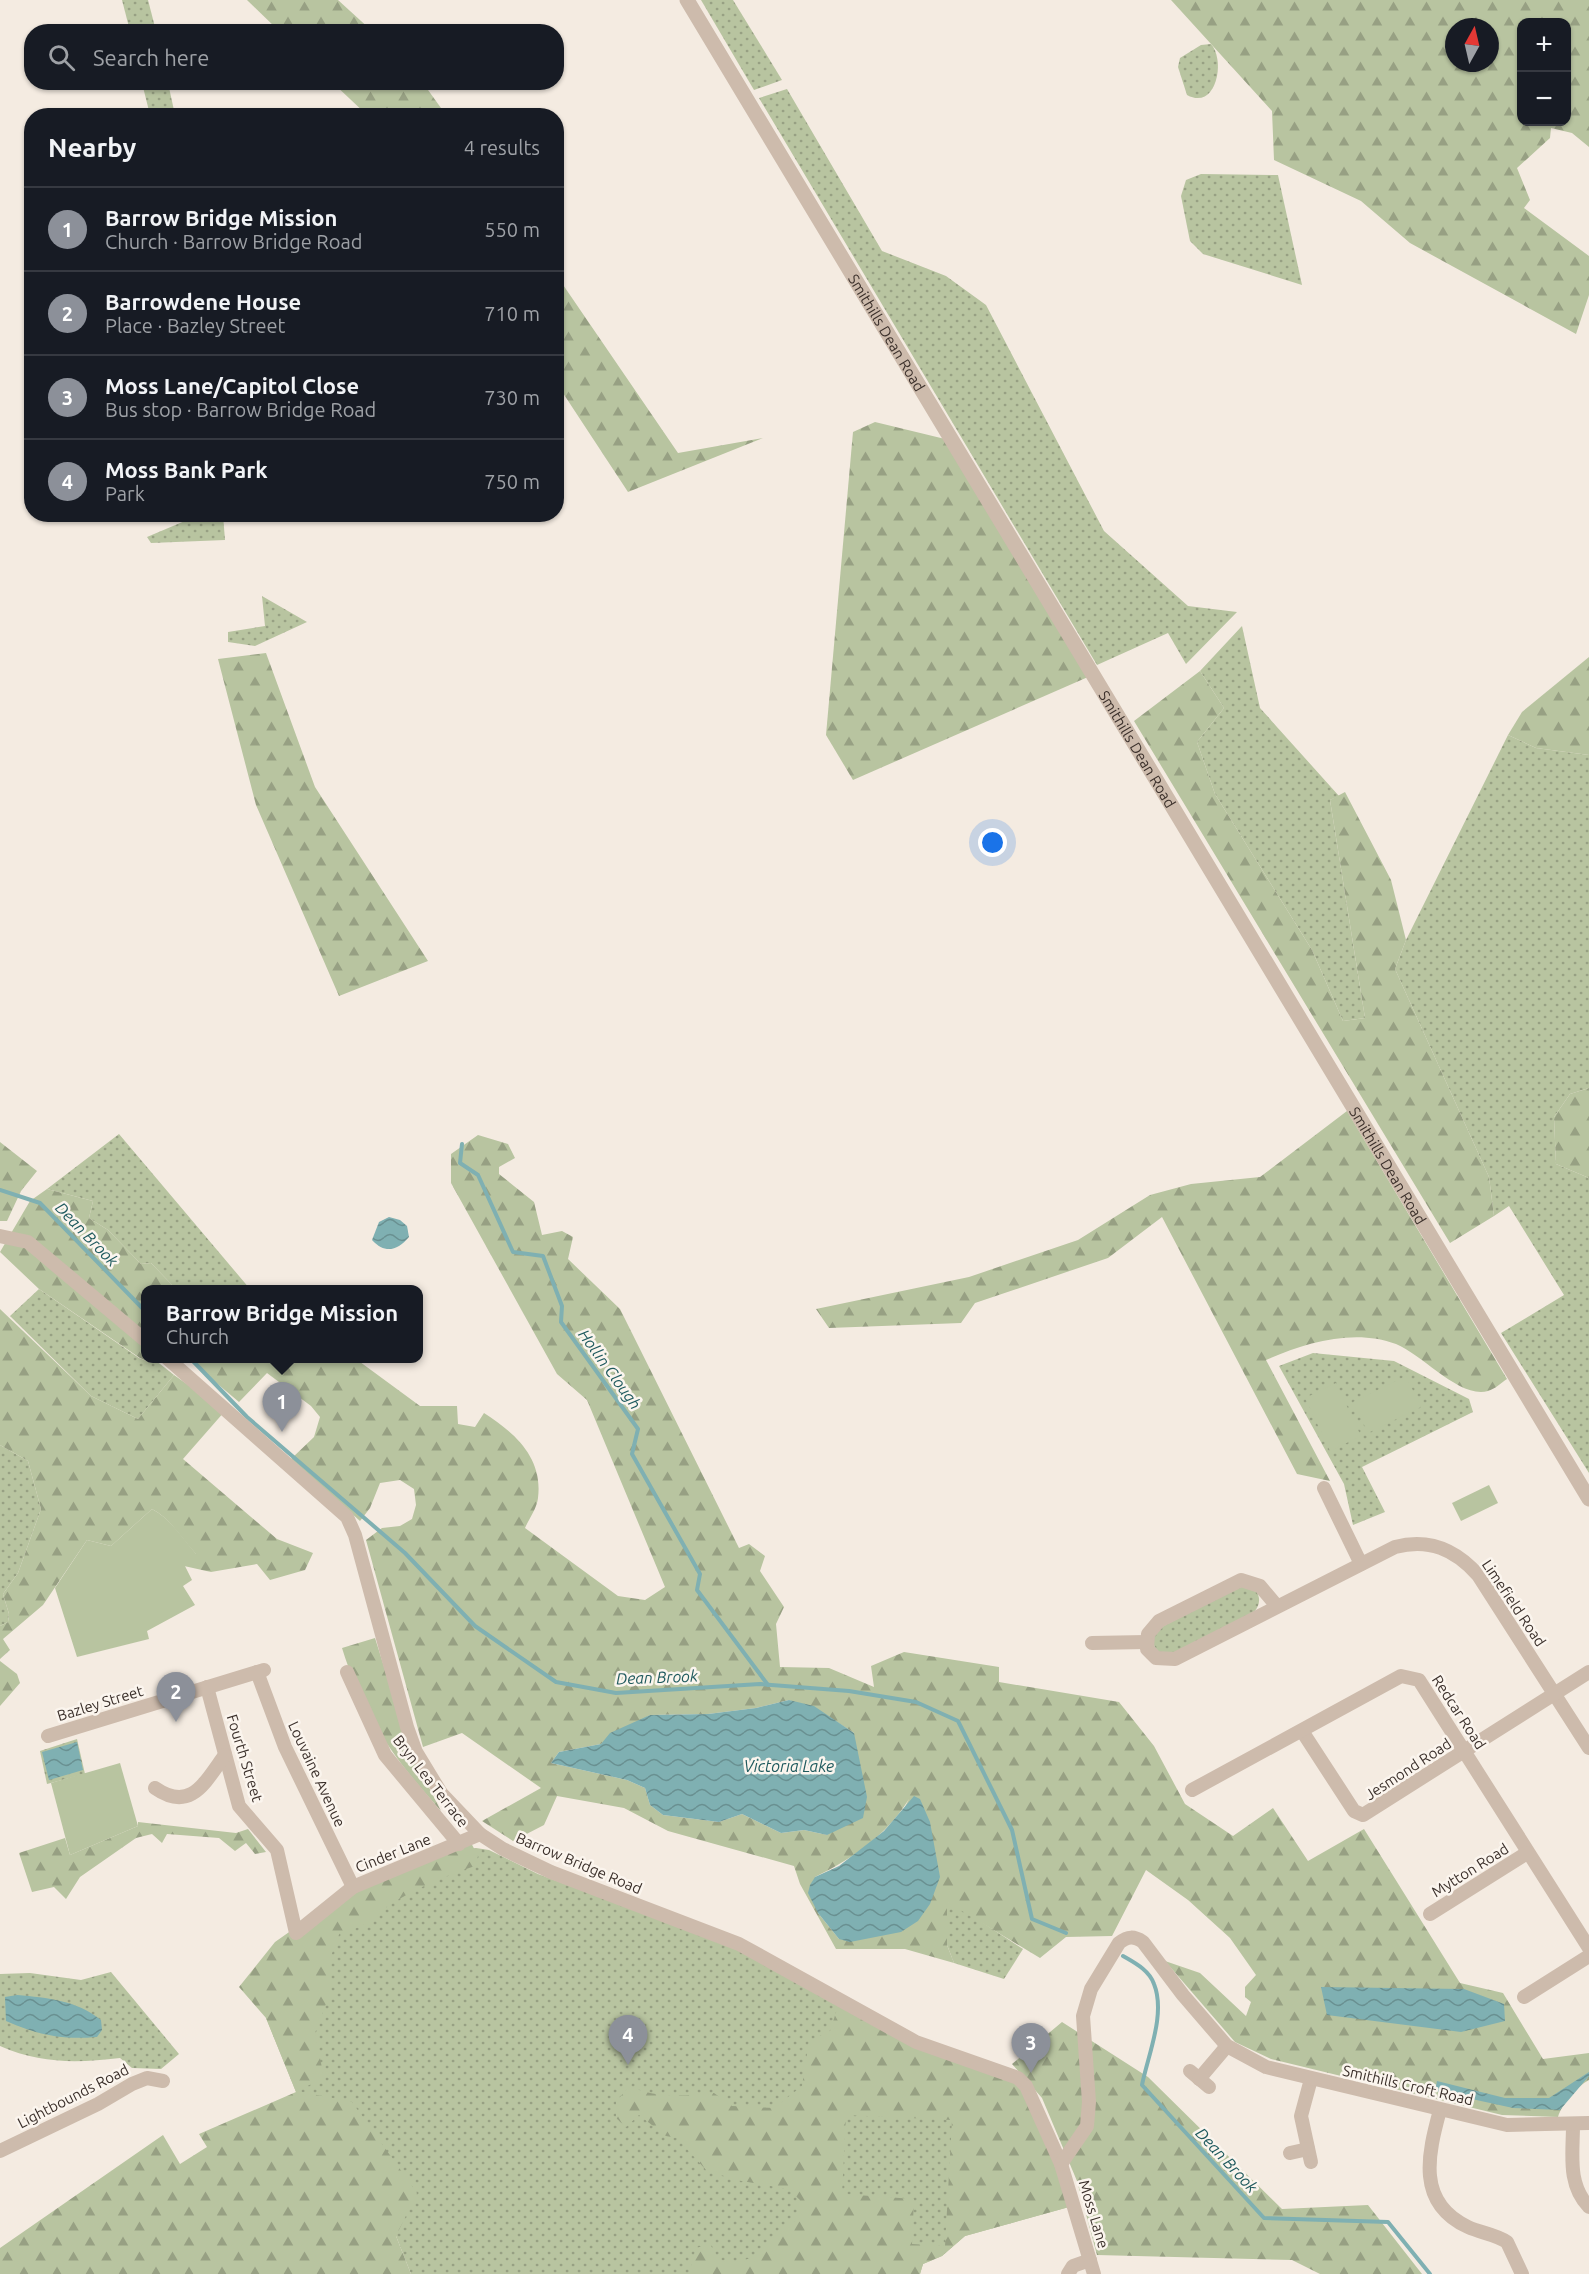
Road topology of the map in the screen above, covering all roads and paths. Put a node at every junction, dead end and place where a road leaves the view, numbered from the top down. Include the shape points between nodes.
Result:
1 (687, 0) edge
2 (0, 1236) edge
3 (141, 1337) edge
4 (172, 1363) edge
5 (1324, 1488) dead end
6 (1589, 1499) edge
7 (1360, 1564) junction
8 (1276, 1605) junction
9 (1092, 1642) dead end
10 (1146, 1642) junction
11 (261, 1671) joint
12 (347, 1672) dead end
13 (1589, 1672) edge
14 (207, 1687) junction
15 (1554, 1693) junction
16 (1302, 1731) junction
17 (48, 1736) dead end
18 (1589, 1748) edge
19 (1465, 1752) junction
20 (225, 1755) junction
21 (155, 1788) dead end
22 (1192, 1790) dead end
23 (480, 1834) junction
24 (459, 1844) junction
25 (1527, 1853) junction
26 (353, 1887) junction
27 (1430, 1914) dead end
28 (296, 1933) joint
29 (1589, 1948) edge
30 (1589, 1956) edge
31 (1524, 1997) dead end
32 (1227, 2046) junction
33 (1199, 2079) dead end
34 (1311, 2079) junction
35 (163, 2081) dead end
36 (1440, 2110) junction
37 (1589, 2123) edge
38 (1573, 2125) junction
39 (0, 2151) edge
40 (1290, 2153) dead end
41 (1061, 2164) junction
42 (1589, 2207) edge
43 (1090, 2260) junction
44 (1068, 2274) edge
45 (1094, 2274) edge
46 (1522, 2274) edge

1 - 6 street, Smithills Dean Road
2 - 3 street via 28,1242
4 - 23 street, Barrow Bridge Road via 347,1517 416,1752 441,1793
5 - 7 street
7 - 8 street, Limefield Road
7 - 15 street, Limefield Road via 1412,1543 1441,1548 1464,1559
8 - 10 street, Limefield Road via 1175,1659 1156,1658
8 - 10 street via 1260,1586 1241,1580 1159,1621 1152,1626
9 - 10 street
11 - 14 street, Bazley Street
11 - 26 street, Louvaine Avenue via 285,1748
12 - 24 street, Bryn Lea Terrace via 385,1755
13 - 15 street, Jesmond Road
14 - 17 street, Bazley Street
14 - 20 street, Fourth Street
15 - 18 street, Limefield Road
15 - 19 street, Jesmond Road
16 - 19 street, Redcar Road via 1407,1676 1419,1680
16 - 19 street, Jesmond Road via 1354,1811 1363,1815
16 - 22 street, Redcar Road
19 - 25 street, Redcar Road
20 - 21 street via 193,1794 175,1798
20 - 28 street, Fourth Street via 239,1806 277,1850
23 - 24 street, Cinder Lane
23 - 41 street, Barrow Bridge Road via 551,1872 739,1944 916,2042 1018,2078 1026,2086
24 - 26 street, Cinder Lane
25 - 27 street, Mytton Road
25 - 29 street, Redcar Road
26 - 28 street, Cinder Lane
30 - 31 street
32 - 33 street
32 - 34 street, Smithills Croft Road via 1266,2067
32 - 41 street, Smithills Croft Road via 1143,1942 1135,1937 1126,1938 1091,1989 1083,2016 1087,2126
34 - 36 street, Smithills Croft Road
34 - 40 street via 1301,2116 1310,2156
35 - 39 street, Lightbounds Road via 147,2078 132,2084
36 - 38 street, Smithills Croft Road via 1507,2125
36 - 46 street via 1428,2166 1436,2197 1457,2220 1507,2242
37 - 38 street, Smithills Croft Road
38 - 42 street via 1573,2179 1575,2189
41 - 43 street, Moss Lane
43 - 44 street via 1073,2266
43 - 45 street, Moss Lane

